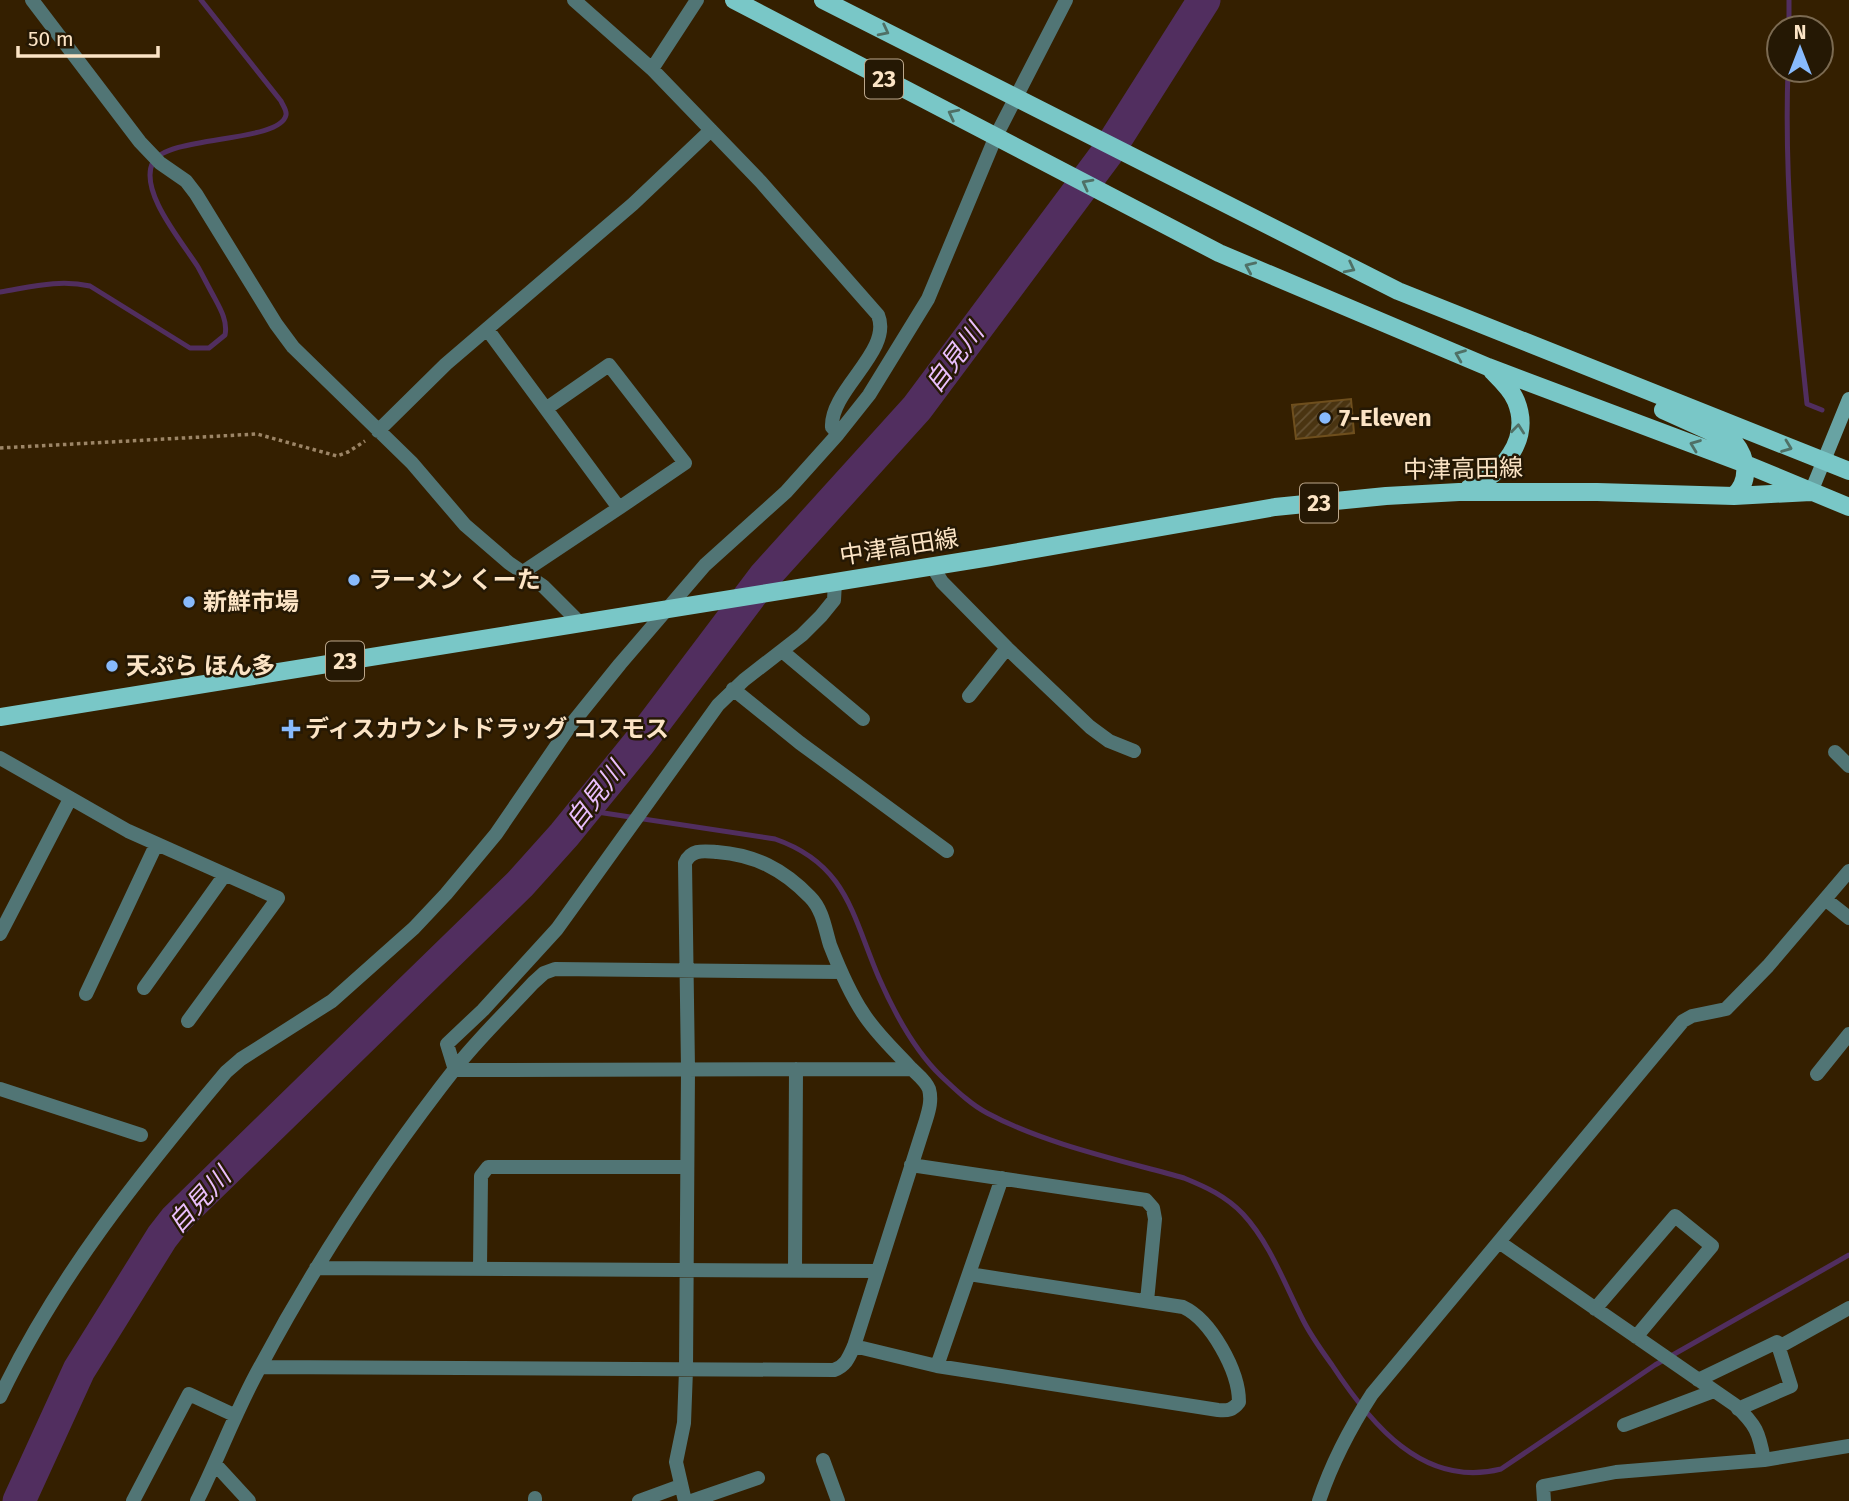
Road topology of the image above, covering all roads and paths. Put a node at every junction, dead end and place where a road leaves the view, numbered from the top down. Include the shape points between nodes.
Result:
1 (32, 0) edge
2 (574, 0) edge
3 (697, 0) edge
4 (734, 0) edge
5 (823, 0) edge
6 (1066, 0) edge
7 (652, 69) junction
8 (711, 130) junction
9 (996, 136) junction
10 (488, 329) junction
11 (1577, 365) junction
12 (1488, 367) junction
13 (1849, 399) edge
14 (547, 408) junction
15 (378, 431) junction
16 (838, 434) junction
17 (0, 448) edge
18 (1824, 461) junction
19 (1744, 463) junction
20 (1849, 471) edge
21 (1459, 492) junction
22 (1811, 492) junction
23 (1734, 496) junction
24 (1849, 507) edge
25 (619, 508) junction
26 (932, 566) junction
27 (523, 572) junction
28 (833, 582) junction
29 (668, 609) junction
30 (579, 622) junction
31 (1007, 648) junction
32 (782, 651) junction
33 (733, 689) junction
34 (969, 696) dead end
35 (0, 717) edge
36 (863, 719) dead end
37 (1134, 751) dead end
38 (1835, 752) dead end
39 (0, 758) edge
40 (1849, 766) edge
41 (70, 799) junction
42 (156, 845) junction
43 (947, 851) dead end
44 (1849, 871) edge
45 (224, 876) junction
46 (1825, 899) junction
47 (1849, 918) edge
48 (0, 934) edge
49 (687, 971) junction
50 (841, 972) junction
51 (144, 988) dead end
52 (86, 994) dead end
53 (188, 1021) dead end
54 (1849, 1034) edge
55 (688, 1069) junction
56 (796, 1069) junction
57 (912, 1069) junction
58 (455, 1070) junction
59 (1817, 1074) dead end
60 (0, 1089) edge
61 (141, 1135) dead end
62 (911, 1165) junction
63 (687, 1167) junction
64 (1003, 1178) junction
65 (1499, 1242) junction
66 (316, 1268) junction
67 (480, 1268) junction
68 (687, 1269) junction
69 (795, 1270) junction
70 (876, 1271) junction
71 (969, 1274) junction
72 (1147, 1301) junction
73 (1849, 1308) edge
74 (1595, 1309) junction
75 (1636, 1337) junction
76 (854, 1346) junction
77 (1779, 1347) junction
78 (937, 1366) junction
79 (260, 1367) junction
80 (686, 1370) junction
81 (1698, 1380) junction
82 (1714, 1391) junction
83 (0, 1397) edge
84 (1738, 1409) junction
85 (234, 1415) junction
86 (1624, 1425) dead end
87 (1849, 1446) edge
88 (822, 1460) dead end
89 (1764, 1460) junction
90 (215, 1464) junction
91 (758, 1478) dead end
92 (680, 1486) junction
93 (133, 1501) edge
94 (197, 1501) edge
95 (249, 1501) edge
96 (639, 1501) edge
97 (685, 1501) edge
98 (691, 1501) edge
99 (838, 1501) edge
100 (1319, 1501) edge
101 (1544, 1501) edge

1 - 15 street via 140,142 196,194 283,335
2 - 7 street
3 - 7 street
9 -> 4 main road, 中津高田線 / 23
5 -> 11 main road, 23 via 1398,291
6 - 9 street
7 - 8 street
8 - 10 street
8 - 16 street via 881,322 876,343 835,409 832,427
12 -> 9 main road, 中津高田線 / 23 via 1231,258
9 - 16 street via 928,299 869,395
10 - 14 street
10 - 15 street
11 -> 18 main road, 23
11 - 19 main road via 1632,397 1734,442
19 -> 12 main road, 中津高田線 / 23
21 -> 12 main road via 1488,480 1512,455 1520,429 1517,401
13 - 18 street
14 - 25 street
14 - 25 street via 609,365 685,463
15 - 17 path via 337,456 257,433
15 - 27 street via 465,525
16 - 29 street via 786,492 705,565
18 - 20 main road, 23
18 - 22 street
19 - 22 main road, 中津高田線 / 23
19 - 23 main road via 1747,478
21 - 23 main road, 中津高田線 / 23
21 - 26 main road, 中津高田線 / 23 via 1275,507
22 - 23 main road, 中津高田線 / 23
22 - 24 main road, 中津高田線 / 23
25 - 27 street
26 - 28 main road, 中津高田線 / 23
26 - 31 street
27 - 30 street
28 - 29 main road, 中津高田線 / 23
28 - 32 street via 834,600
29 - 30 main road, 中津高田線 / 23
29 - 83 street via 586,705 496,834 430,911 332,1001 226,1072 104,1224 30,1340
30 - 35 main road, 中津高田線 / 23
31 - 34 street
31 - 37 street via 1090,727
32 - 33 street
32 - 36 street
33 - 43 street
33 - 58 street via 557,929 447,1044
38 - 40 street
39 - 41 street
41 - 42 street
41 - 48 street
42 - 45 street
42 - 52 street
44 - 46 street
45 - 51 street
45 - 53 street via 278,898
46 - 47 street
46 - 65 street via 1726,1009 1683,1021
49 - 50 street
49 - 50 street via 685,863 702,850 754,857 812,898
49 - 55 street
49 - 58 street via 555,969 544,973
50 - 57 street via 867,1018
54 - 59 street
55 - 56 street
55 - 58 street
55 - 63 street
56 - 57 street
56 - 69 street
57 - 62 street via 928,1086 930,1106
58 - 66 street
60 - 61 street
62 - 64 street
62 - 70 street
63 - 67 street via 488,1167 481,1176
63 - 68 street
64 - 71 street
64 - 72 street via 1146,1199 1154,1219
65 - 74 street
65 - 100 street via 1372,1394 1350,1428
66 - 67 street
66 - 79 street
67 - 68 street
68 - 69 street
68 - 80 street
69 - 70 street
70 - 76 street
71 - 72 street
71 - 78 street
72 - 78 street via 1183,1307 1202,1320 1222,1350 1237,1386 1239,1402 1234,1408 1218,1410
73 - 77 street
74 - 75 street
74 - 75 street via 1675,1216 1712,1246
75 - 81 street
76 - 78 street
76 - 80 street via 848,1360 834,1370
77 - 81 street via 1777,1342
77 - 84 street via 1791,1386
79 - 80 street
79 - 85 street
80 - 92 street via 684,1423 676,1462
81 - 82 street
82 - 84 street
82 - 86 street
84 - 89 street via 1754,1423
85 - 90 street
85 - 93 street via 189,1394
87 - 89 street
88 - 99 street
89 - 101 street via 1616,1472 1543,1486
90 - 94 street
90 - 95 street
91 - 98 street
92 - 96 street
92 - 97 street

